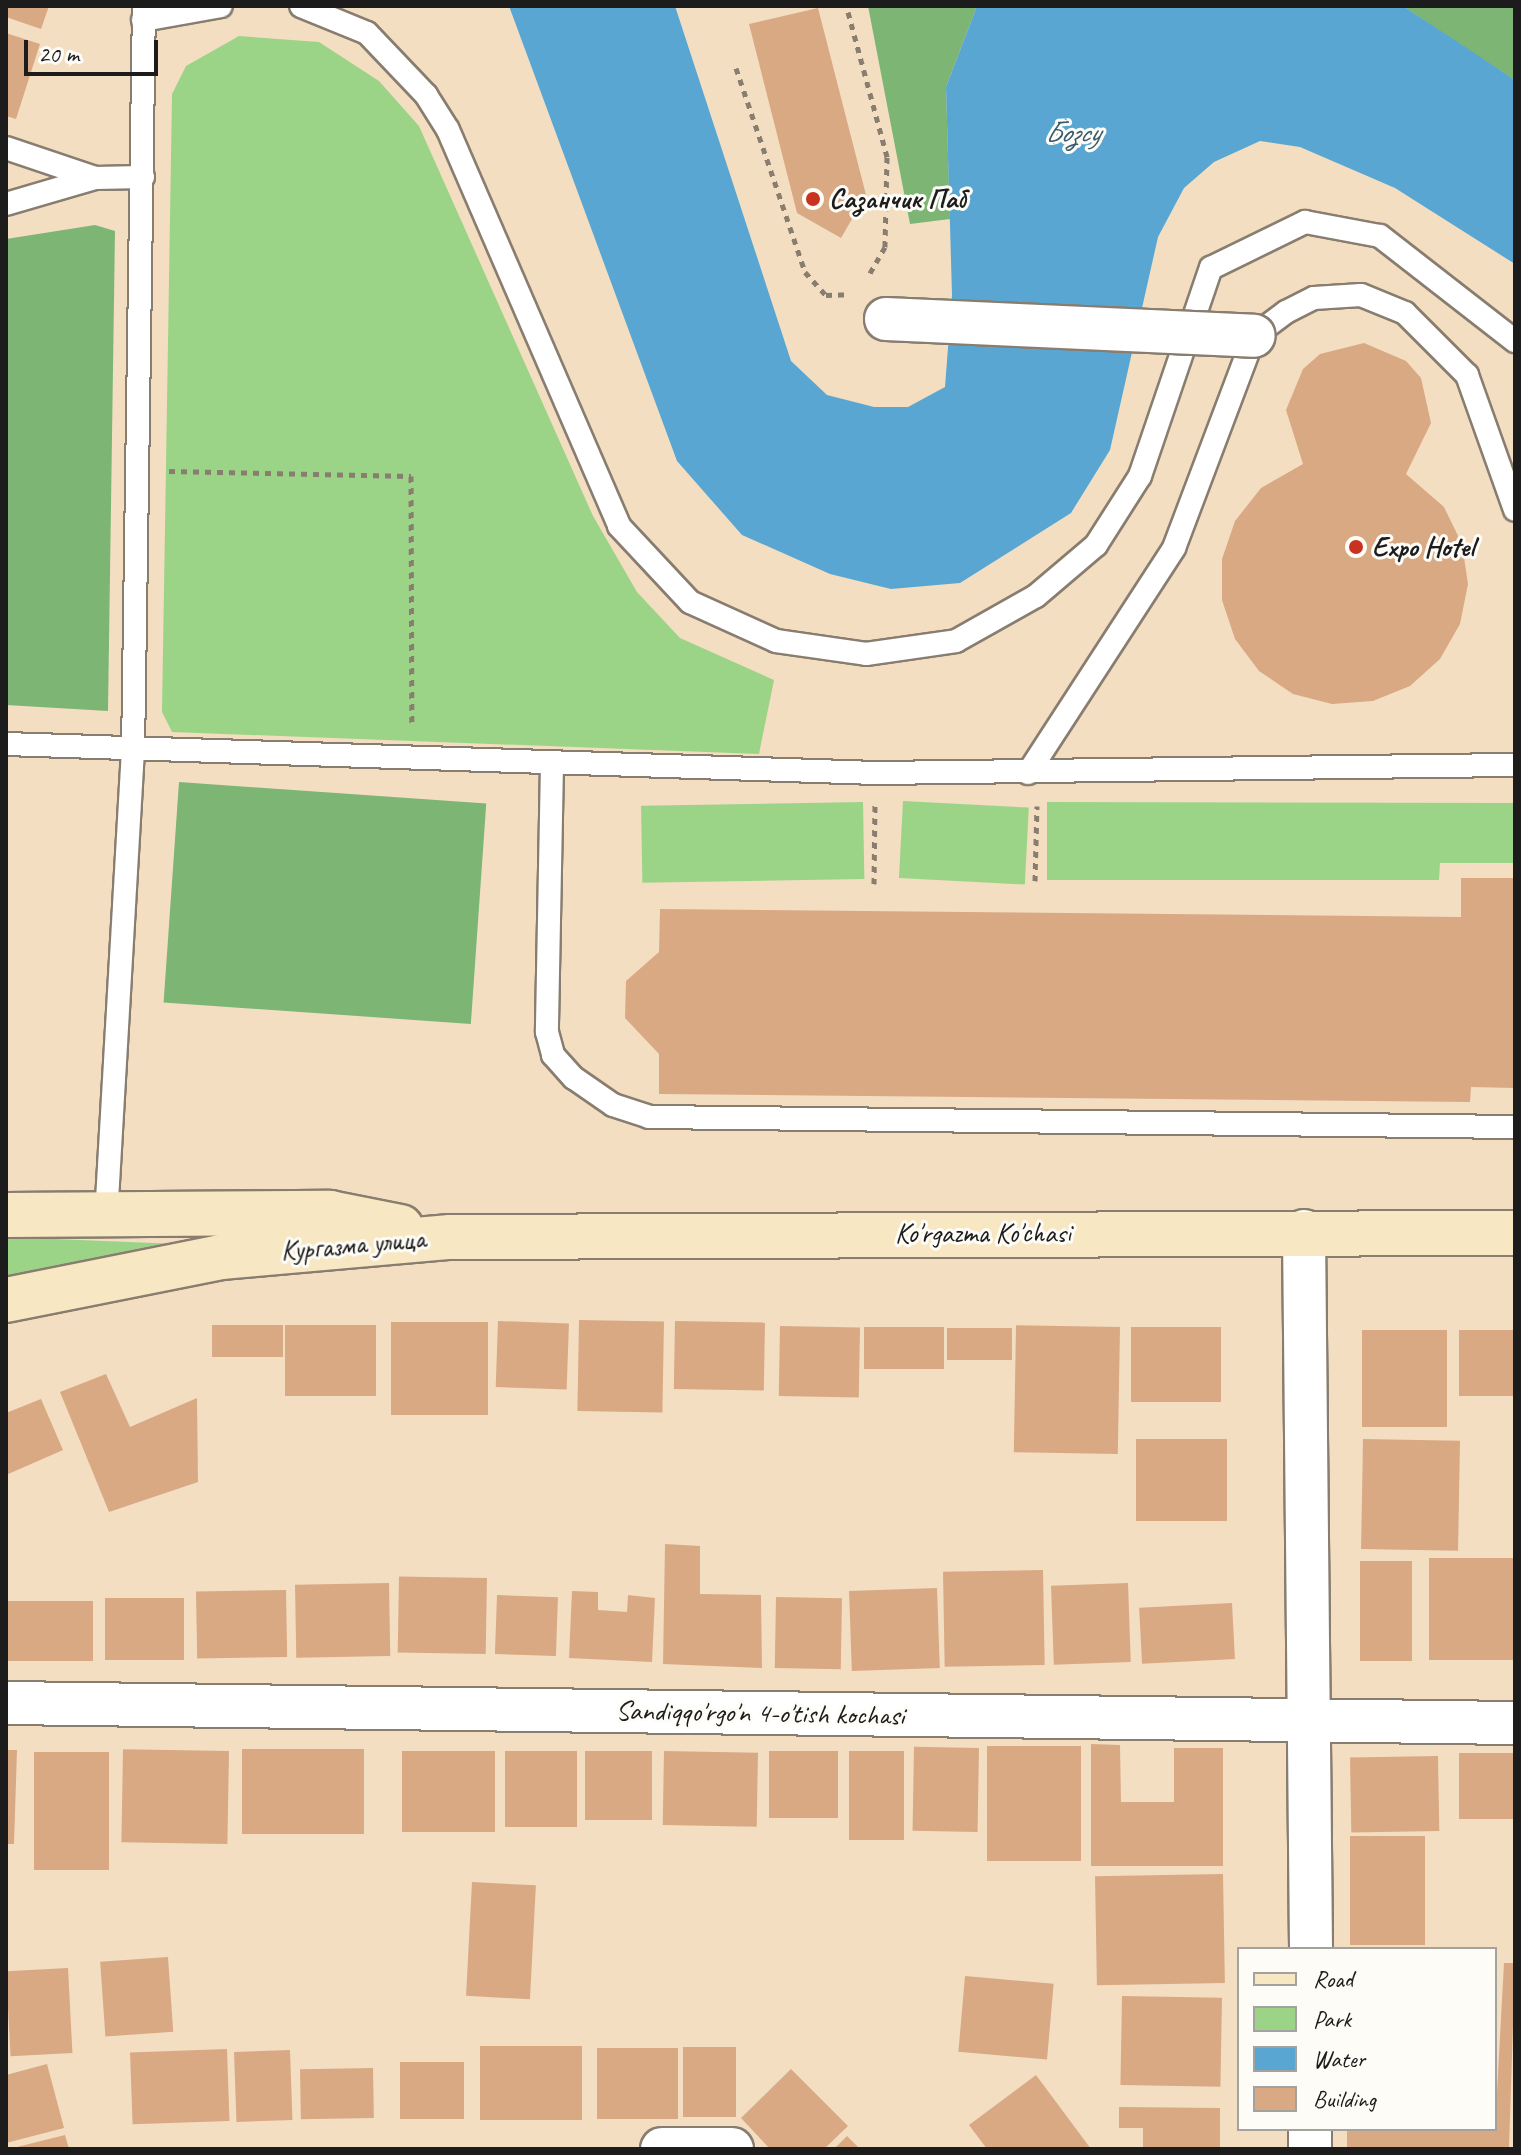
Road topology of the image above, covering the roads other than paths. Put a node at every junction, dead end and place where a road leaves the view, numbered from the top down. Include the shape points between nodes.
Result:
1 (221, 6) edge
2 (301, 6) edge
3 (144, 13) edge
4 (6, 148) edge
5 (143, 177) junction
6 (95, 178) junction
7 (6, 204) edge
8 (886, 319) dead end
9 (1254, 336) junction
10 (1515, 341) edge
11 (1515, 510) edge
12 (6, 744) edge
13 (133, 753) junction
14 (552, 764) junction
15 (1515, 765) edge
16 (1033, 773) junction
17 (1515, 1127) edge
18 (6, 1215) edge
19 (106, 1218) junction
20 (1304, 1231) junction
21 (1515, 1233) edge
22 (450, 1237) junction
23 (6, 1300) edge
24 (6, 1703) edge
25 (1311, 1721) junction
26 (1515, 1723) edge
27 (1311, 1947) edge
28 (662, 2149) edge
29 (732, 2149) edge

1 - 3 lane
2 - 10 lane via 367,33 426,95 448,130 619,526 690,602 776,641 866,654 956,641 1036,596 1096,545 1140,476 1211,268 1305,222 1380,236
3 - 5 lane
4 - 6 lane
5 - 6 lane
5 - 13 lane
6 - 7 lane
8 - 9 street, bridge
9 - 11 lane via 1314,298 1361,295 1405,313 1467,375
9 - 16 lane via 1174,548
12 - 13 lane
13 - 14 lane
13 - 19 lane
14 - 16 lane
14 - 17 lane via 547,1032 553,1055 574,1078 613,1105 649,1117
15 - 16 lane
18 - 19 street, Кургазма улица
19 - 22 street, Кургазма улица via 330,1213
20 - 21 street, Ko'rgazma Ko'chasi
20 - 22 street, Ko'rgazma Ko'chasi
20 - 25 street
22 - 23 street, Кургазма улица via 221,1257
24 - 25 street, Sandiqqo'rgo'n 4-o'tish kochasi
25 - 26 street, Sandiqqo'rgo'n 4-o'tish kochasi
25 - 27 street
28 - 29 street

